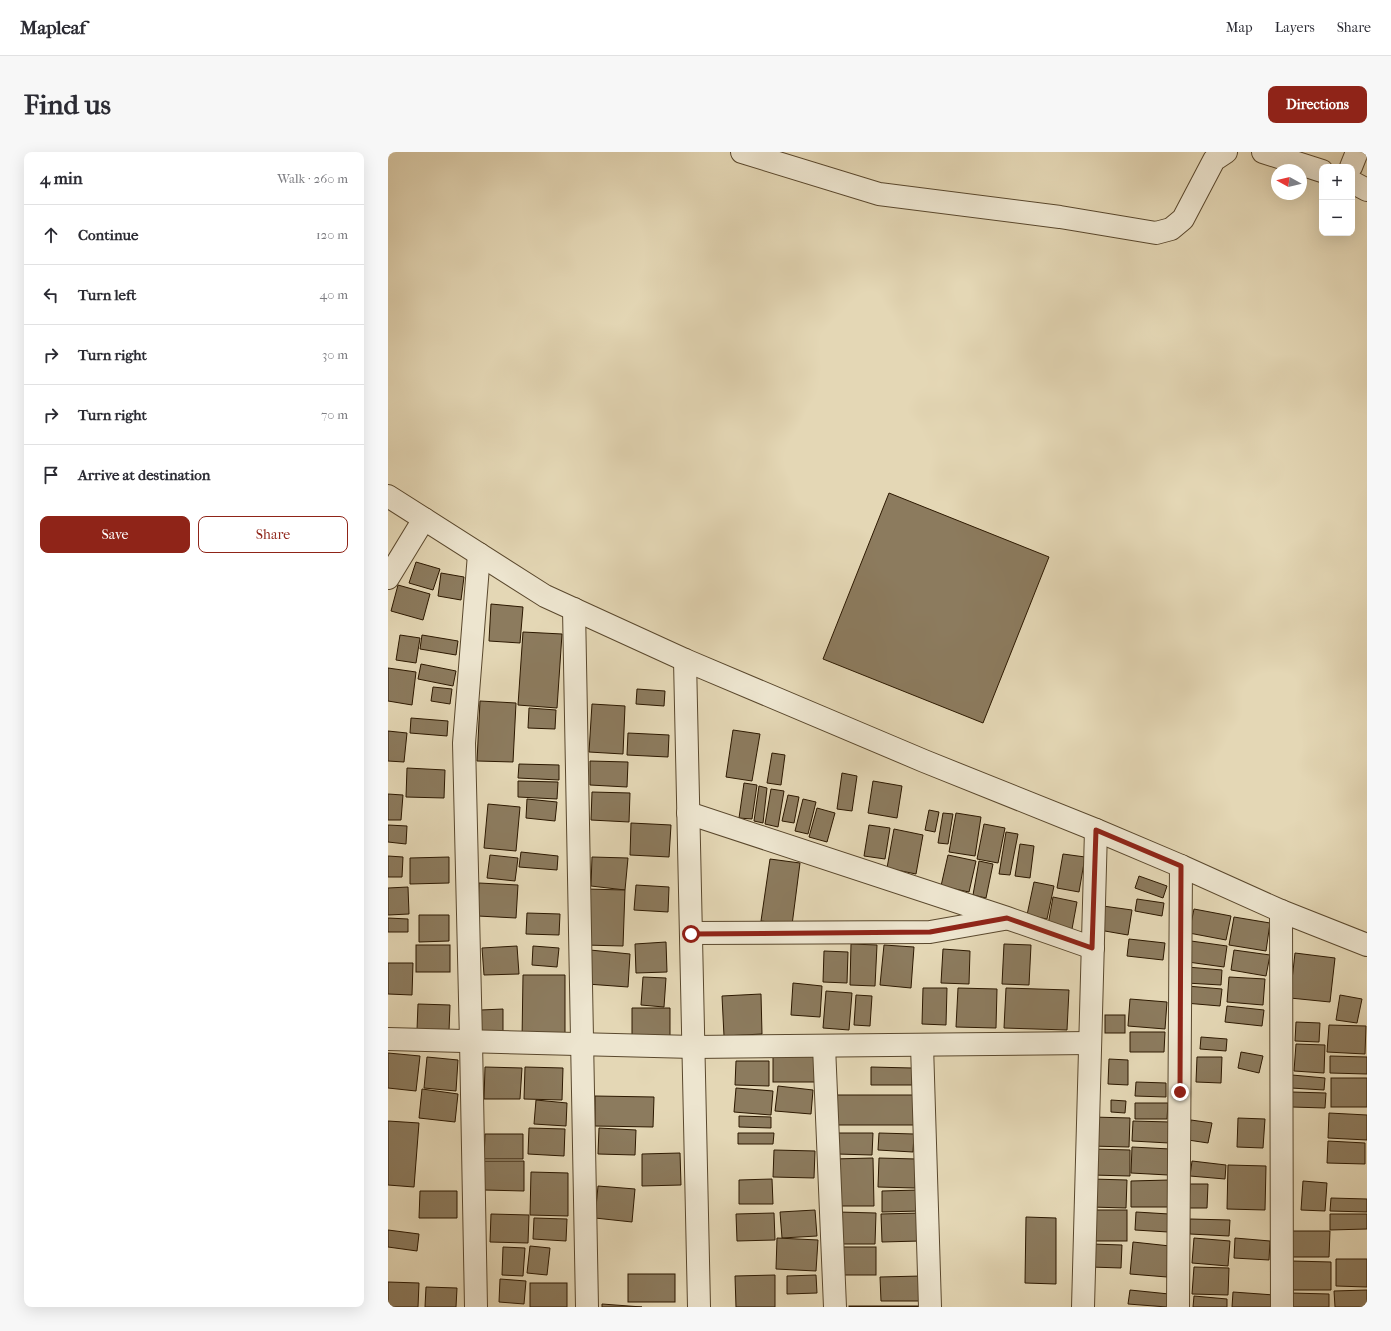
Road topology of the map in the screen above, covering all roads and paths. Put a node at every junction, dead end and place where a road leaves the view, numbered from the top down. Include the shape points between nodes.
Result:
1 (742, 152) edge
2 (1226, 152) edge
3 (1263, 152) edge
4 (1357, 152) edge
5 (1352, 164) edge
6 (1319, 170) edge
7 (1355, 184) edge
8 (1367, 190) edge
9 (388, 496) edge
10 (424, 519) junction
11 (480, 554) junction
12 (388, 578) edge
13 (574, 609) junction
14 (685, 660) junction
15 (688, 813) junction
16 (1096, 830) junction
17 (1181, 866) junction
18 (1281, 911) junction
19 (1007, 918) junction
20 (691, 934) junction
21 (1367, 945) edge
22 (1092, 948) junction
23 (388, 1039) edge
24 (472, 1041) junction
25 (1090, 1043) junction
26 (582, 1044) junction
27 (922, 1044) junction
28 (824, 1046) junction
29 (693, 1047) junction
30 (476, 1307) edge
31 (587, 1307) edge
32 (699, 1307) edge
33 (835, 1307) edge
34 (930, 1307) edge
35 (1083, 1307) edge
36 (1178, 1307) edge
37 (1282, 1307) edge

1 - 2 street via 880,194 1060,217 1156,233 1171,229 1183,218 1214,160
3 - 6 street
4 - 5 street
7 - 8 street
9 - 10 street
10 - 11 street
10 - 12 street
11 - 13 street via 545,596
11 - 24 street via 464,743
13 - 14 street
13 - 26 street
14 - 15 street
14 - 16 street
15 - 19 street
15 - 20 street
16 - 17 street
16 - 22 street
17 - 18 street
17 - 36 street
18 - 21 street
18 - 37 street
19 - 20 street via 930,932
19 - 22 street
20 - 29 street
22 - 25 street
23 - 24 street
24 - 26 street
24 - 30 street
25 - 27 street
25 - 35 street
26 - 29 street
26 - 31 street
27 - 28 street
27 - 34 street
28 - 29 street
28 - 33 street
29 - 32 street

